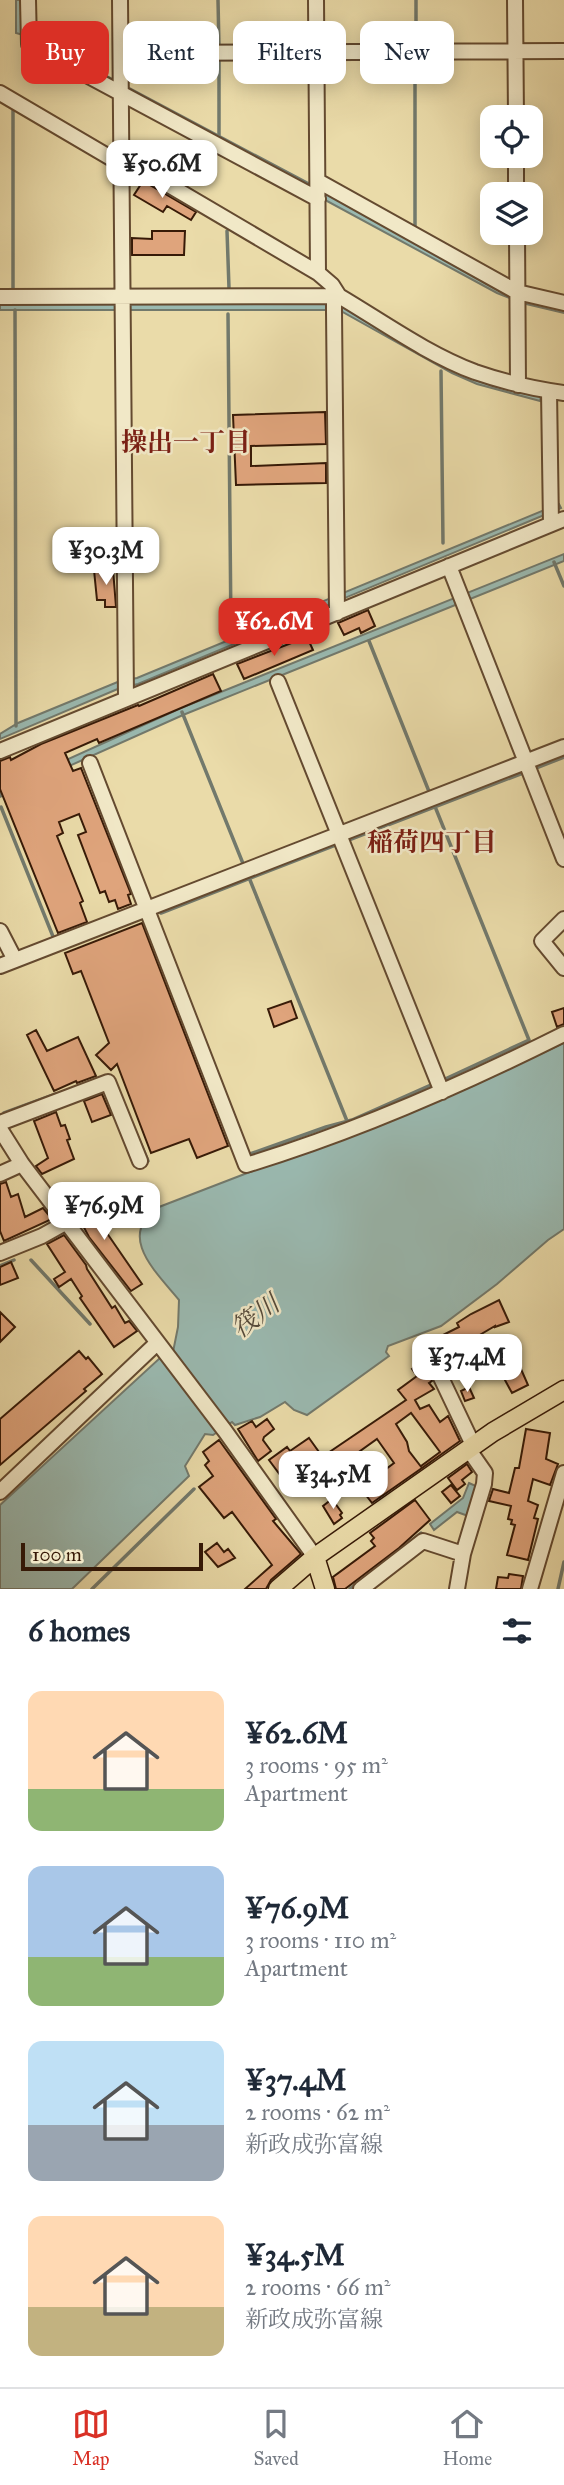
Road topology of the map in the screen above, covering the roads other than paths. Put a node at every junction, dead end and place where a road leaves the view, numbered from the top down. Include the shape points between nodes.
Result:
1 (28, 0) edge
2 (120, 0) edge
3 (316, 0) edge
4 (515, 0) edge
5 (316, 21) edge
6 (516, 51) junction
7 (564, 51) edge
8 (233, 52) edge
9 (346, 52) edge
10 (121, 53) junction
11 (316, 84) edge
12 (0, 93) edge
13 (120, 93) junction
14 (516, 105) edge
15 (121, 160) junction
16 (318, 190) junction
17 (517, 245) edge
18 (318, 273) junction
19 (517, 297) junction
20 (0, 298) edge
21 (122, 303) junction
22 (336, 303) junction
23 (564, 303) edge
24 (517, 385) junction
25 (557, 392) edge
26 (554, 515) edge
27 (449, 566) junction
28 (337, 609) junction
29 (278, 682) dead end
30 (126, 695) junction
31 (564, 747) edge
32 (0, 751) edge
33 (526, 762) junction
34 (90, 764) dead end
35 (340, 835) junction
36 (564, 859) edge
37 (148, 909) junction
38 (564, 919) edge
39 (0, 931) edge
40 (15, 960) junction
41 (0, 966) edge
42 (564, 968) edge
43 (564, 1034) edge
44 (442, 1092) junction
45 (0, 1123) edge
46 (0, 1129) edge
47 (141, 1161) dead end
48 (22, 1164) junction
49 (0, 1174) edge
50 (67, 1222) junction
51 (0, 1253) edge
52 (425, 1344) dead end
53 (159, 1345) junction
54 (564, 1390) edge
55 (471, 1448) junction
56 (564, 1473) edge
57 (0, 1492) edge
58 (463, 1554) junction
59 (316, 1557) junction
60 (278, 1589) edge
61 (325, 1589) edge
62 (361, 1589) edge
63 (457, 1589) edge
64 (530, 1589) edge

1 - 13 street via 29,44
2 - 10 street
3 - 5 street
4 - 6 street
6 - 7 street
6 - 9 street
6 - 14 street
8 - 10 street
10 - 13 street
11 - 16 street
12 - 15 street
13 - 15 street
13 - 16 street
15 - 18 street
15 - 21 street
16 - 18 street
16 - 19 street
17 - 19 street
18 - 22 street via 331,285
19 - 23 street
19 - 24 street
20 - 21 street
21 - 22 street
21 - 30 street
22 - 24 street via 446,359
22 - 28 street
24 - 25 street
25 - 26 street
26 - 27 street
27 - 28 street
27 - 33 street
28 - 30 street
29 - 35 street
30 - 32 street
31 - 33 street
33 - 35 street
33 - 36 street
34 - 37 street
35 - 37 street
35 - 44 street
37 - 40 street
37 - 44 street via 246,1165
38 - 42 street via 542,941
39 - 40 street
40 - 41 street
43 - 44 street
45 - 47 street via 108,1082
46 - 48 street
48 - 49 street
48 - 50 street
50 - 51 street
50 - 53 street
52 - 55 street
53 - 57 street
53 - 59 street
54 - 55 main road
55 - 58 street via 485,1473
55 - 59 main road
56 - 64 street
58 - 62 street via 423,1541
58 - 63 street
59 - 60 main road
59 - 61 main road

